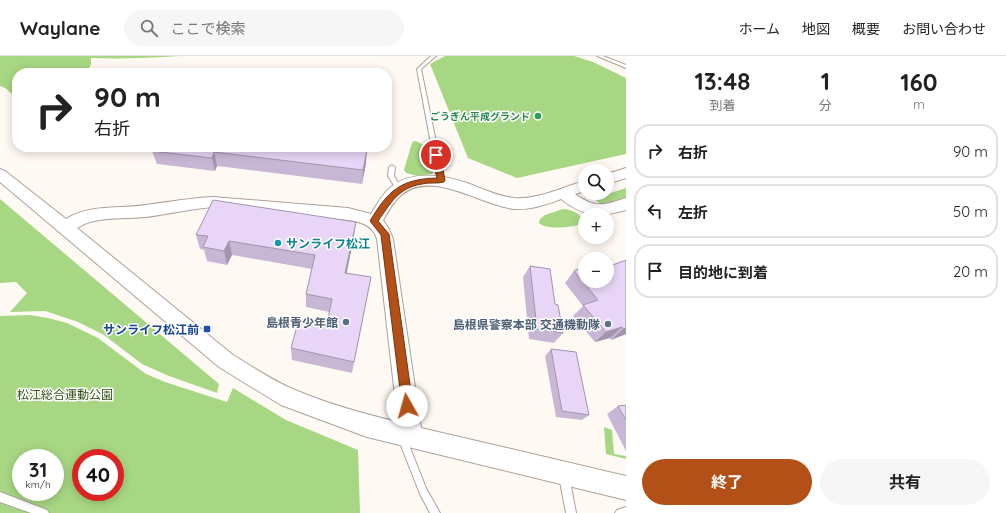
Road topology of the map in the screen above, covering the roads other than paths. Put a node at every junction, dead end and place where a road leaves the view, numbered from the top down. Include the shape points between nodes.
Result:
1 (434, 56) edge
2 (599, 56) edge
3 (626, 67) edge
4 (392, 167) dead end
5 (626, 173) edge
6 (0, 174) edge
7 (614, 177) edge
8 (441, 180) junction
9 (578, 188) edge
10 (399, 189) junction
11 (563, 193) junction
12 (626, 204) edge
13 (374, 221) junction
14 (65, 228) junction
15 (406, 435) junction
16 (563, 473) junction
17 (626, 488) edge
18 (0, 497) edge
19 (626, 512) edge
20 (44, 513) edge
21 (435, 513) edge
22 (571, 513) edge
23 (620, 513) edge

1 - 8 lane via 419,69
2 - 3 lane
4 - 10 lane via 391,176
5 - 7 street
6 - 14 street
8 - 10 street via 421,181
8 - 11 street via 513,204 541,201
9 - 11 street
10 - 13 street
11 - 12 street via 590,210 603,211
13 - 14 street via 348,214 213,202 88,216
13 - 15 street via 382,229 386,239
14 - 15 street via 226,361 246,374 289,398 314,408 366,426
15 - 16 street
15 - 21 lane via 423,491
16 - 17 street
16 - 22 lane
18 - 20 lane
19 - 23 lane

